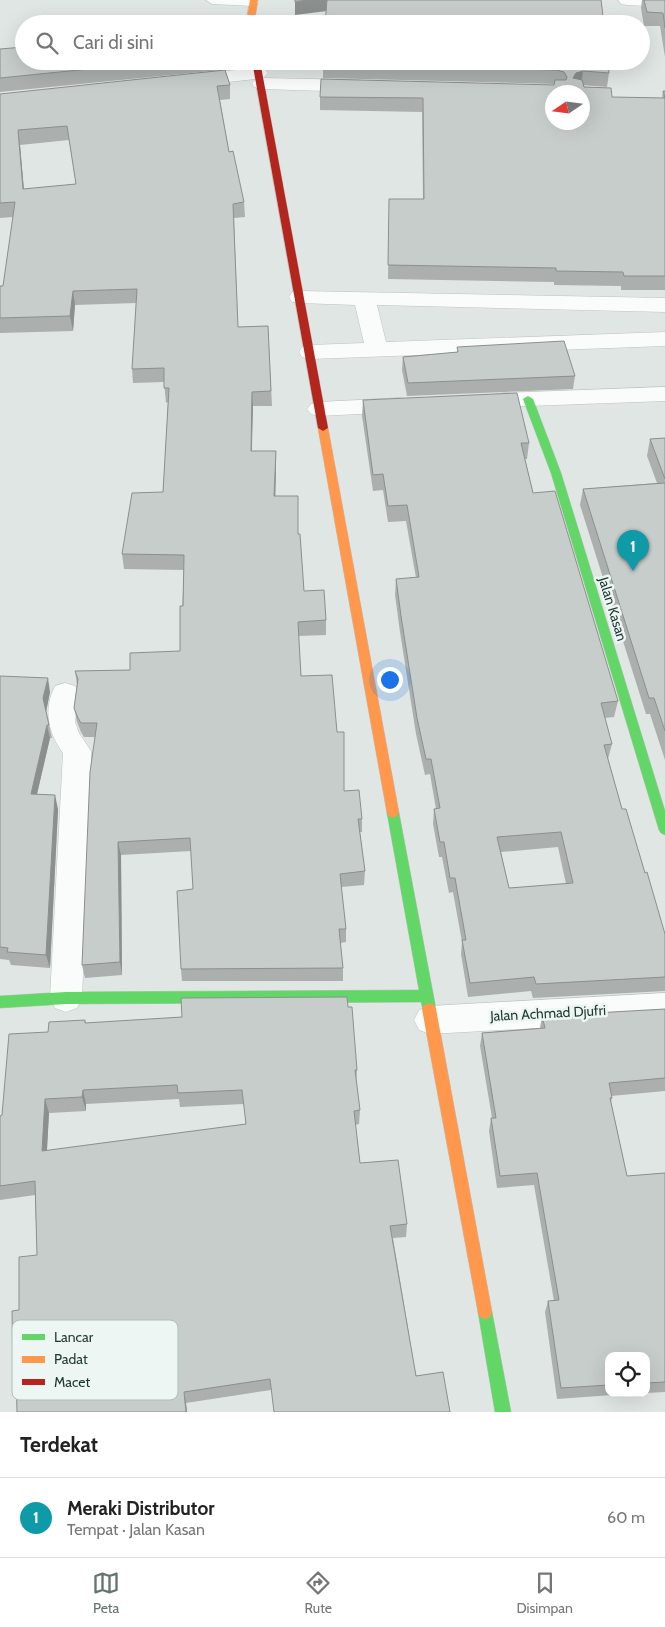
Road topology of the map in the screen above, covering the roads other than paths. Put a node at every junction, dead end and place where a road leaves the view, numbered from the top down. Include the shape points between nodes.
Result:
1 (212, 0) edge
2 (627, 0) edge
3 (257, 1) edge
4 (664, 1) edge
5 (253, 15) edge
6 (259, 72) edge
7 (172, 82) edge
8 (378, 87) edge
9 (300, 297) junction
10 (365, 299) junction
11 (665, 304) edge
12 (665, 339) edge
13 (376, 349) junction
14 (310, 352) junction
15 (665, 394) edge
16 (528, 398) junction
17 (479, 401) edge
18 (419, 404) edge
19 (319, 409) junction
20 (65, 693) dead end
21 (665, 830) edge
22 (66, 998) junction
23 (0, 1002) edge
24 (665, 1007) edge
25 (428, 1008) junction
26 (503, 1412) edge

1 - 3 lane
2 - 4 street
3 - 5 street
6 - 7 street
6 - 8 street
6 - 9 street
9 - 10 street
9 - 14 street
10 - 11 street
10 - 13 street
12 - 13 street
13 - 14 street
14 - 19 street
15 - 16 street
16 - 17 street
16 - 21 street, Jalan Kasan via 556,473
18 - 19 street
19 - 25 street
20 - 22 street via 61,722 66,738 76,751 77,778
22 - 23 street
22 - 25 street
24 - 25 street, Jalan Achmad Djufri
25 - 26 street

